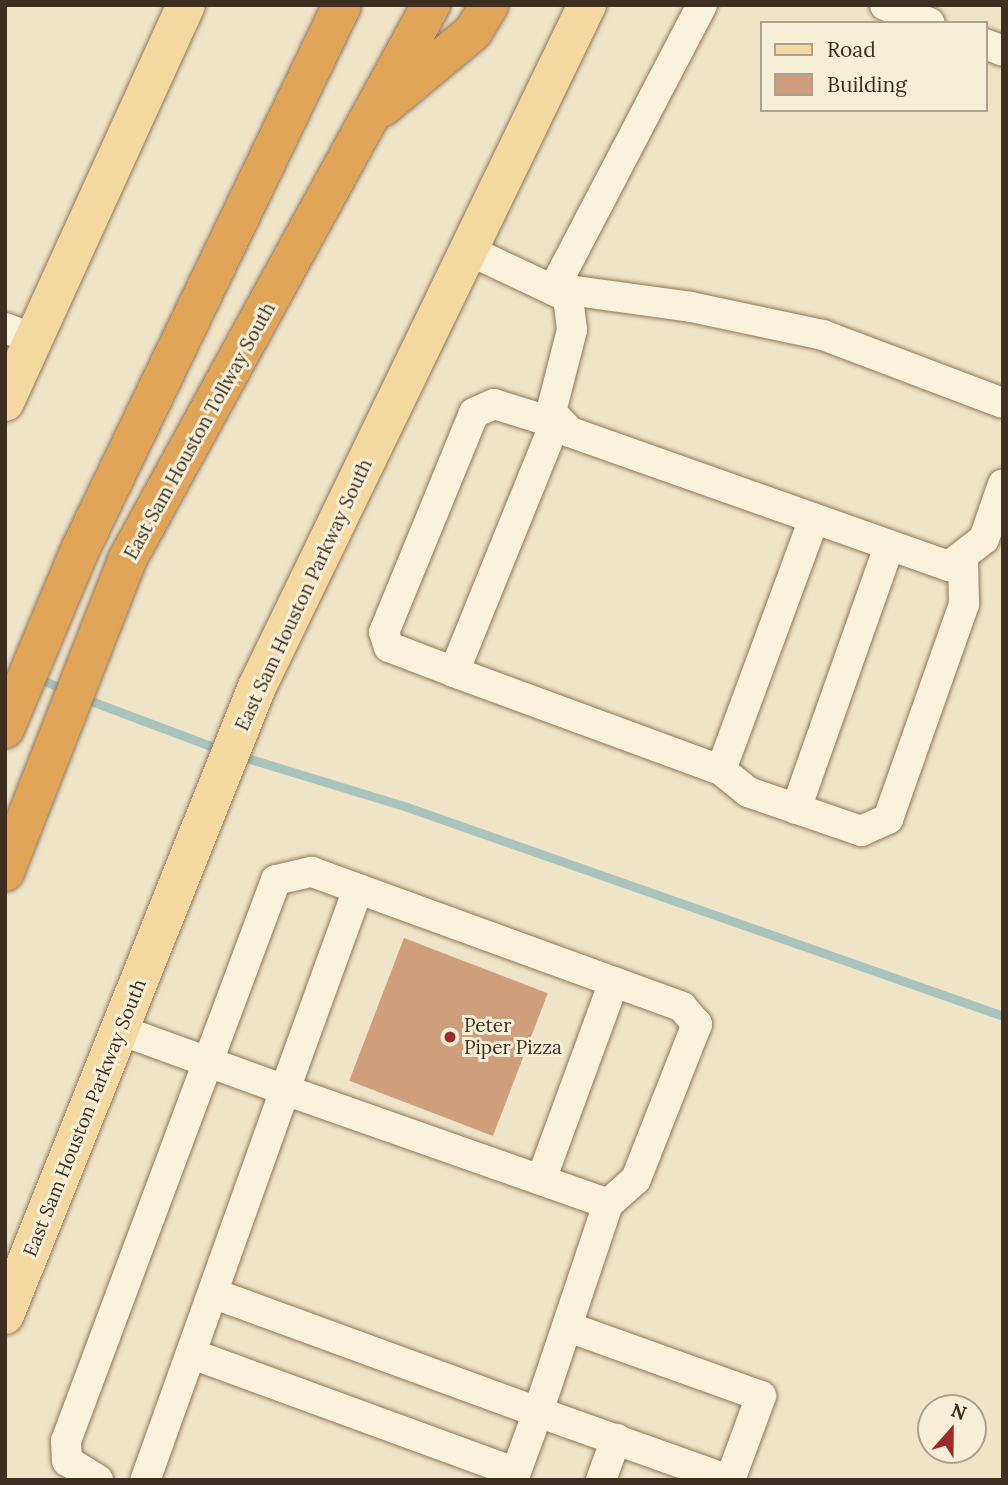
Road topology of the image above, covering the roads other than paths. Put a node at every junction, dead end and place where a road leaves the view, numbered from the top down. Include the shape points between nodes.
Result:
1 (186, 5) edge
2 (342, 5) edge
3 (431, 5) edge
4 (489, 5) edge
5 (587, 5) edge
6 (702, 5) edge
7 (885, 5) edge
8 (925, 21) edge
9 (365, 121) junction
10 (468, 250) junction
11 (554, 288) junction
12 (19, 333) edge
13 (5, 402) edge
14 (1003, 402) edge
15 (555, 423) junction
16 (1003, 484) edge
17 (813, 521) junction
18 (889, 547) junction
19 (963, 560) junction
20 (454, 671) junction
21 (5, 729) edge
22 (721, 770) junction
23 (796, 809) junction
24 (5, 872) edge
25 (358, 889) junction
26 (614, 982) junction
27 (120, 1030) junction
28 (207, 1061) junction
29 (285, 1090) junction
30 (541, 1180) junction
31 (608, 1204) junction
32 (215, 1294) junction
33 (5, 1315) edge
34 (568, 1327) junction
35 (192, 1354) junction
36 (538, 1412) junction
37 (616, 1439) junction
38 (514, 1476) edge
39 (98, 1480) edge
40 (145, 1480) edge
41 (601, 1480) edge
42 (730, 1480) edge

1 - 12 main road
2 - 21 highway via 80,550
3 - 9 highway, East Sam Houston Tollway South
4 - 9 highway via 473,32
5 - 10 main road, East Sam Houston Parkway South
6 - 11 lane
7 - 8 lane
9 - 24 highway, East Sam Houston Tollway South via 316,224 127,560
10 - 11 lane
10 - 27 main road, East Sam Houston Parkway South via 257,687
11 - 14 lane via 691,307 823,335
11 - 15 lane via 568,297 572,330 551,412
12 - 13 main road
15 - 17 lane via 672,473
15 - 20 lane
15 - 20 lane via 494,404 474,412 384,632 389,647
16 - 19 lane via 984,539
17 - 18 lane
17 - 22 lane
18 - 19 lane via 949,566
18 - 23 lane
19 - 23 lane via 964,604 888,818 861,831
20 - 22 lane
22 - 23 lane via 748,792
25 - 26 lane
25 - 28 lane via 312,872 276,880
25 - 29 lane
26 - 30 lane
26 - 31 lane via 682,1007 697,1024 636,1179
27 - 28 lane
27 - 33 main road, East Sam Houston Parkway South
28 - 29 lane
28 - 39 lane via 66,1441 67,1461
29 - 30 lane
29 - 32 lane
30 - 31 lane
31 - 34 lane
32 - 35 lane
32 - 36 lane
34 - 36 lane
34 - 42 lane via 761,1396
35 - 38 lane
35 - 40 lane
36 - 37 lane
36 - 38 lane
37 - 41 lane
37 - 42 lane

